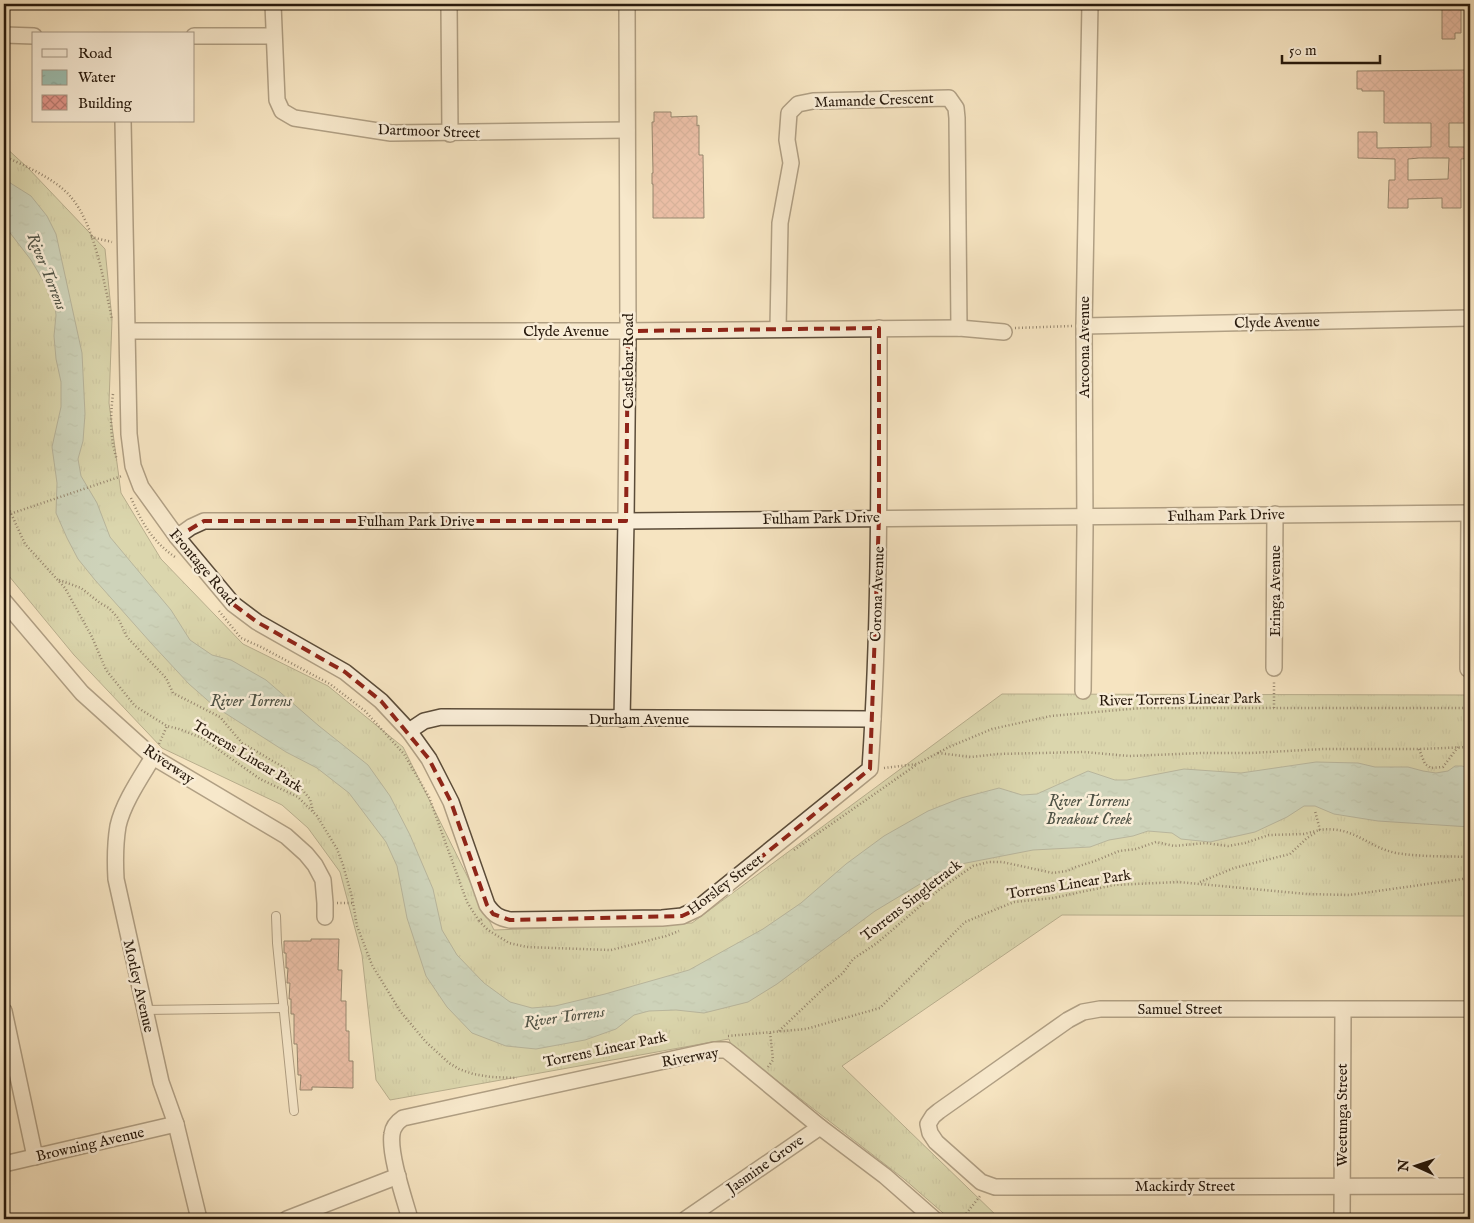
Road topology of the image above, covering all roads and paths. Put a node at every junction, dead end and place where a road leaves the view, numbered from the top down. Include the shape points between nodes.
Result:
1 (273, 4) edge
2 (450, 4) edge
3 (627, 4) edge
4 (1090, 4) edge
5 (4, 36) edge
6 (32, 36) edge
7 (195, 36) edge
8 (274, 36) junction
9 (123, 122) edge
10 (627, 130) junction
11 (450, 134) junction
12 (4, 156) edge
13 (91, 237) junction
14 (126, 246) junction
15 (1470, 318) edge
16 (113, 325) dead end
17 (1084, 326) junction
18 (879, 328) junction
19 (959, 328) junction
20 (778, 329) junction
21 (128, 331) junction
22 (628, 331) junction
23 (1001, 331) joint
24 (113, 394) dead end
25 (118, 462) dead end
26 (120, 470) dead end
27 (122, 476) dead end
28 (108, 482) dead end
29 (128, 493) dead end
30 (4, 498) edge
31 (1470, 512) edge
32 (12, 514) junction
33 (1275, 514) junction
34 (4, 516) edge
35 (879, 517) junction
36 (1085, 517) junction
37 (626, 521) junction
38 (177, 538) junction
39 (180, 560) dead end
40 (58, 579) junction
41 (4, 601) edge
42 (219, 610) dead end
43 (1274, 668) joint
44 (1468, 669) joint
45 (1083, 691) dead end
46 (1274, 708) junction
47 (1469, 708) edge
48 (622, 719) junction
49 (873, 719) junction
50 (167, 726) junction
51 (409, 731) junction
52 (1458, 747) junction
53 (1470, 747) edge
54 (1419, 749) junction
55 (938, 753) junction
56 (152, 756) junction
57 (870, 769) junction
58 (1314, 811) dead end
59 (314, 812) junction
60 (1320, 830) junction
61 (1470, 857) edge
62 (1470, 878) edge
63 (1198, 883) junction
64 (493, 914) junction
65 (276, 916) dead end
66 (325, 917) dead end
67 (284, 1008) junction
68 (1470, 1009) edge
69 (144, 1010) junction
70 (1343, 1010) junction
71 (4, 1011) edge
72 (770, 1032) junction
73 (778, 1032) junction
74 (720, 1037) dead end
75 (525, 1078) dead end
76 (760, 1078) junction
77 (294, 1111) dead end
78 (176, 1124) junction
79 (928, 1124) joint
80 (820, 1127) junction
81 (35, 1157) junction
82 (4, 1164) edge
83 (398, 1176) junction
84 (1342, 1186) junction
85 (1470, 1186) edge
86 (982, 1194) dead end
87 (199, 1219) edge
88 (287, 1219) edge
89 (410, 1219) edge
90 (686, 1219) edge
91 (934, 1219) edge
92 (962, 1219) edge
93 (1342, 1219) edge

1 - 8 street, Dartmoor Street
2 - 11 street
3 - 10 street, Castlebar Road
4 - 17 street, Arcoona Avenue
5 - 6 street
7 - 8 street
8 - 11 street, Dartmoor Street via 277,100 282,111 294,118 392,133
9 - 14 street, Frontage Road
10 - 11 street, Dartmoor Street
10 - 22 street, Castlebar Road
12 - 13 path via 46,177 70,196
13 - 14 path
13 - 16 path
14 - 21 street, Frontage Road
15 - 17 street, Clyde Avenue
17 - 23 path via 1017,327
17 - 36 street, Arcoona Avenue
18 - 19 street, Clyde Avenue
18 - 20 street, Clyde Avenue
18 - 35 street, Corona Avenue
19 - 20 street, Mamande Crescent via 957,118 956,108 949,98 813,101 798,104 788,113 787,140 791,163 780,223
19 - 23 street, Clyde Avenue
20 - 22 street, Clyde Avenue
21 - 22 street, Clyde Avenue
21 - 38 street, Frontage Road via 133,466 141,487
22 - 37 street, Castlebar Road
24 - 25 path via 110,419 112,446
26 - 27 path
28 - 32 path
29 - 39 path via 140,519 159,546
30 - 32 path, Torrens Linear Park
31 - 33 street, Fulham Park Drive
31 - 44 street
32 - 34 path
32 - 40 path, Torrens Linear Park via 24,544
33 - 36 street, Fulham Park Drive
33 - 43 street, Eringa Avenue
35 - 36 street, Fulham Park Drive
35 - 37 street, Fulham Park Drive
35 - 49 street, Corona Avenue
36 - 45 street, Arcoona Avenue
37 - 38 street, Fulham Park Drive via 204,521
37 - 48 street, Castlebar Road
38 - 51 street, Frontage Road via 234,604 257,622 345,672 381,701
40 - 50 path, Torrens Linear Park via 115,684 135,706
40 - 59 path via 82,588 109,608 127,637 166,678 174,693 220,717 242,744 283,767 299,784
41 - 56 street, Riverway via 82,693
42 - 64 path via 241,638 330,684 365,711 404,754 429,797 467,902 479,921
43 - 46 path
44 - 47 path
46 - 47 path, River Torrens Linear Park
46 - 55 path, River Torrens Linear Park via 1141,708 1051,716 992,729
48 - 49 street, Durham Avenue
48 - 51 street, Durham Avenue via 441,717 424,721
49 - 57 street, Corona Avenue
50 - 56 path
50 - 59 path, Torrens Linear Park via 202,738 260,780 298,797
51 - 64 street, Frontage Road via 430,759 451,802
52 - 53 path
52 - 54 path
52 - 54 path via 1443,767 1436,768 1425,764
54 - 55 path via 1129,756 1084,752 971,757
55 - 57 path, River Torrens Linear Park via 917,764
56 - 66 street, Riverway via 286,836 306,854 323,880
56 - 69 street, Motley Avenue via 119,824 114,855 116,879
57 - 64 street, Horsley Street via 697,909 682,916 510,920
58 - 60 path
59 - 75 path, Torrens Linear Park via 337,849 348,880 357,926 372,965 410,1024 438,1054 459,1070 491,1077
60 - 61 path, Torrens Singletrack via 1344,830 1395,852
60 - 63 path via 1290,854 1234,868
60 - 73 path, Torrens Singletrack via 1269,835 1228,846 1174,846 1156,842 1118,851 1053,874 1002,862 980,863 940,889 877,943 852,959 843,973
62 - 63 path, Torrens Linear Park via 1349,895
63 - 73 path, Torrens Linear Park via 1114,885 1053,898 1014,902 966,922 880,1008 806,1030
65 - 67 lane
67 - 69 lane
67 - 77 lane
68 - 70 street, Samuel Street
69 - 78 street, Motley Avenue via 161,1082
70 - 79 street, Samuel Street via 1100,1009 1083,1012 939,1110
70 - 84 street, Weetunga Street
71 - 81 street
72 - 73 path, Torrens Linear Park
72 - 74 path, Torrens Linear Park
72 - 76 path via 773,1060
76 - 80 street, Riverway
76 - 83 street, Riverway via 726,1050 714,1050 403,1118 395,1124 392,1134
78 - 81 street, Browning Avenue
78 - 87 street, Motley Avenue
79 - 84 street, Mackirdy Street via 936,1142 981,1182 995,1187
80 - 90 street, Jasmine Grove
80 - 91 street, Riverway via 886,1176
81 - 82 street, Browning Avenue
83 - 88 street
83 - 89 street
84 - 85 street, Mackirdy Street
84 - 93 street, Weetunga Street
86 - 92 path

